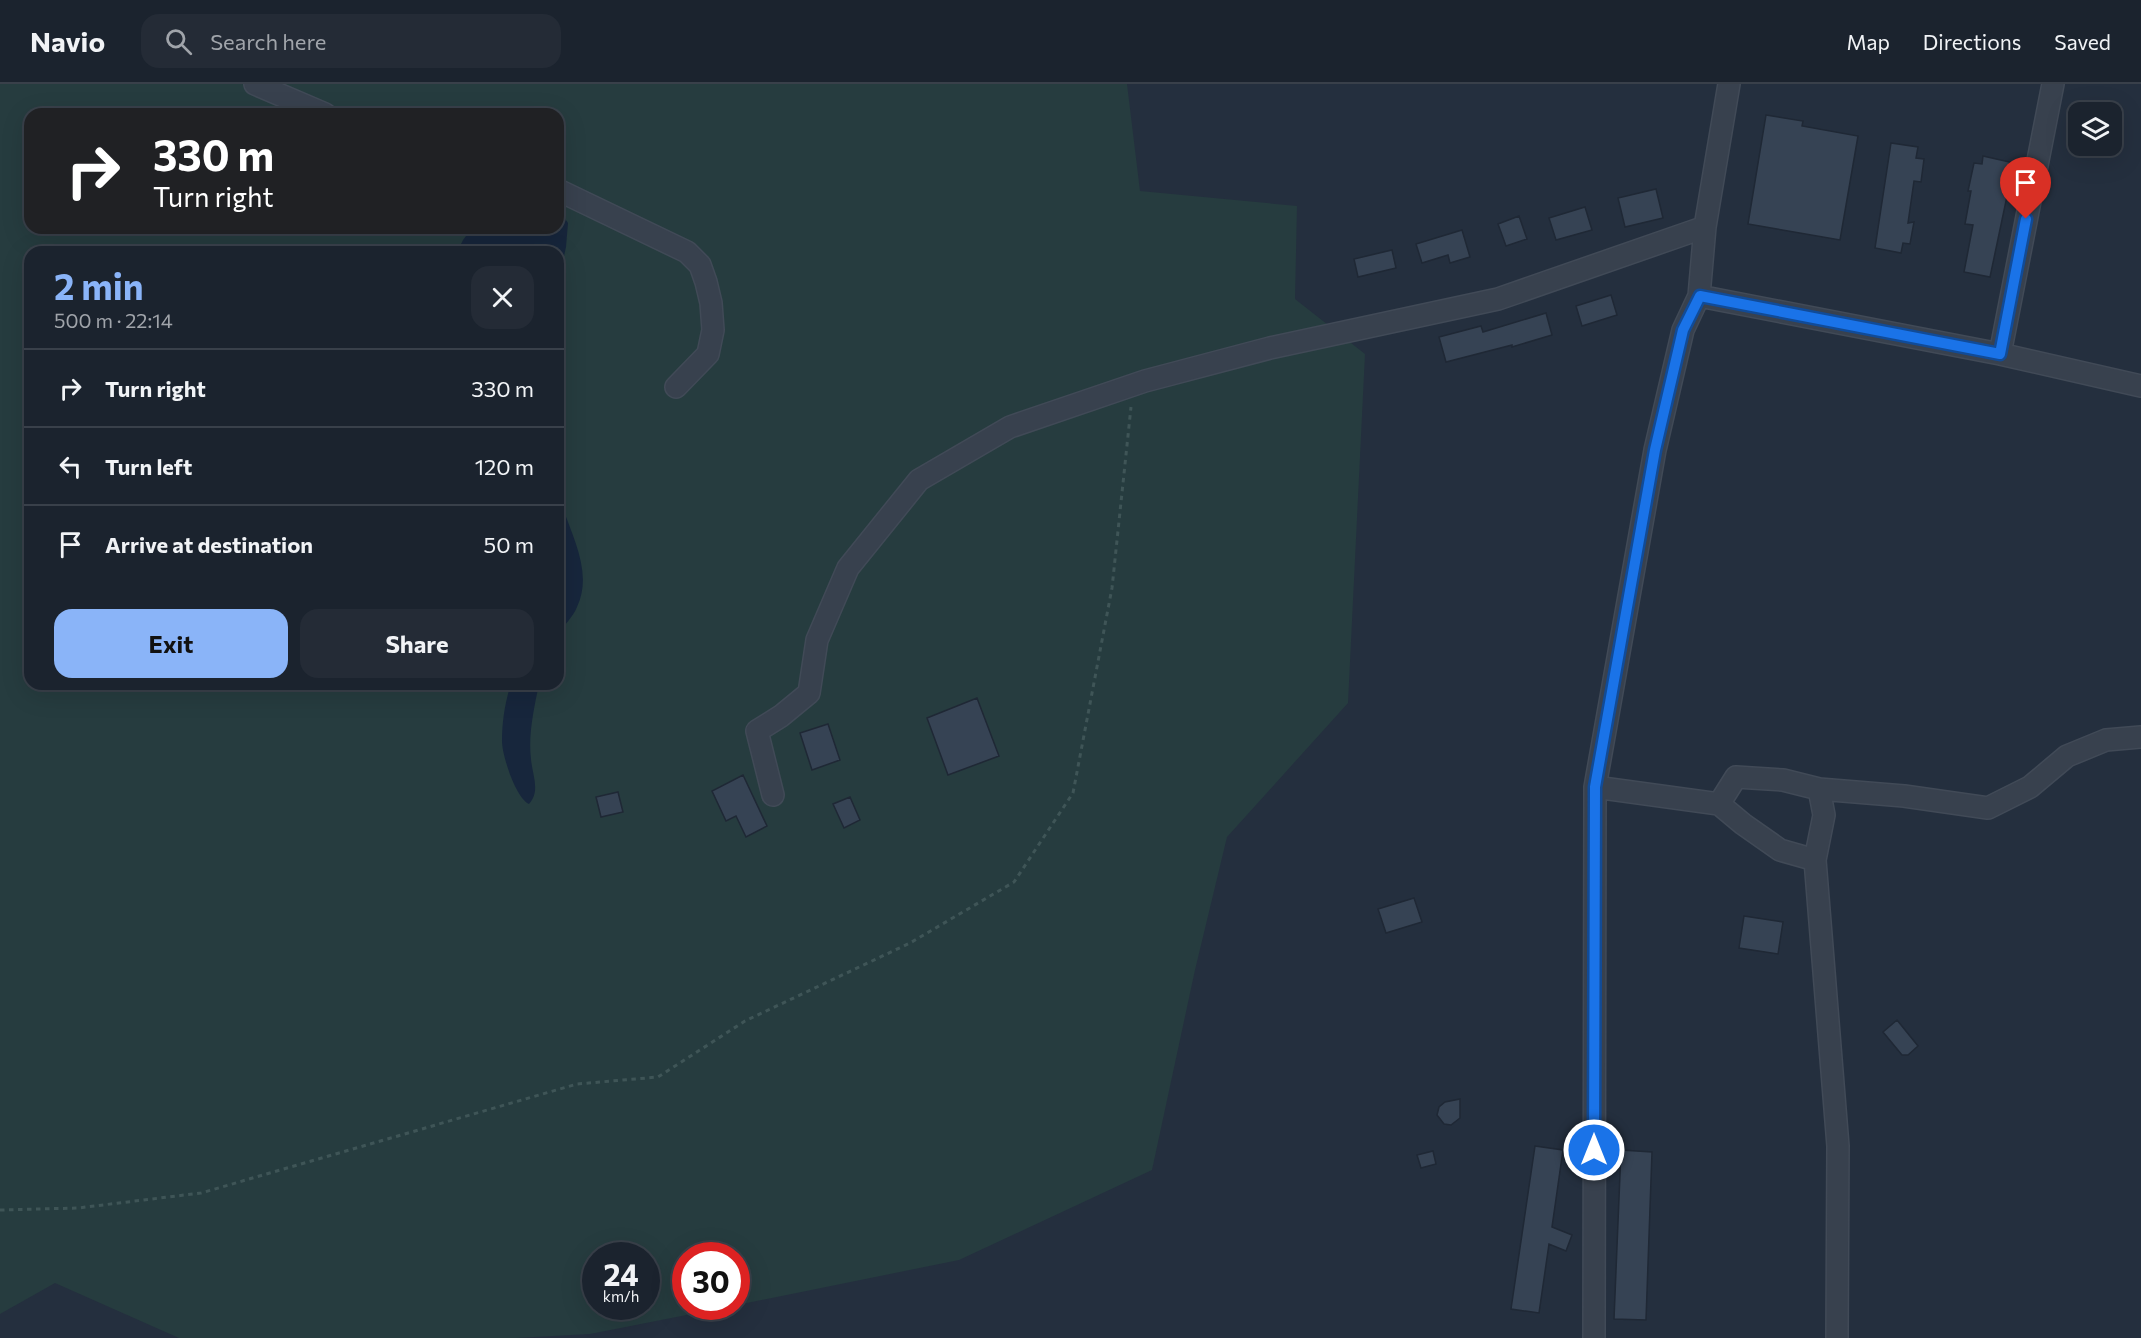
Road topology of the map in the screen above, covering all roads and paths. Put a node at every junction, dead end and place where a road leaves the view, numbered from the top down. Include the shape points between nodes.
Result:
1 (255, 84) edge
2 (1729, 84) edge
3 (2053, 84) edge
4 (311, 108) edge
5 (564, 193) edge
6 (1705, 227) junction
7 (1700, 296) junction
8 (2000, 354) junction
9 (1145, 381) junction
10 (2141, 386) edge
11 (676, 387) dead end
12 (2141, 737) edge
13 (1595, 787) junction
14 (1818, 789) junction
15 (773, 795) dead end
16 (1719, 804) junction
17 (1815, 860) junction
18 (0, 1210) edge
19 (1594, 1338) edge
20 (1837, 1338) edge

1 - 4 street
2 - 6 street
3 - 8 street
5 - 11 street via 687,252 700,265 711,303 713,330 708,354
6 - 7 street
6 - 9 street via 1498,299 1270,348
7 - 8 street
7 - 13 street via 1683,330 1655,450
8 - 10 street
9 - 15 street via 1010,427 919,480 848,568 817,640 809,693 758,731
9 - 18 path via 1130,409 1112,588 1073,793 1014,882 910,943 745,1020 658,1077 577,1084 201,1193 78,1208
12 - 14 street via 2106,740 2067,756 2030,787 1988,808
13 - 16 street
13 - 19 street
14 - 16 street via 1783,780 1736,777
14 - 17 street via 1824,815
16 - 17 street via 1780,850
17 - 20 street via 1838,1146

